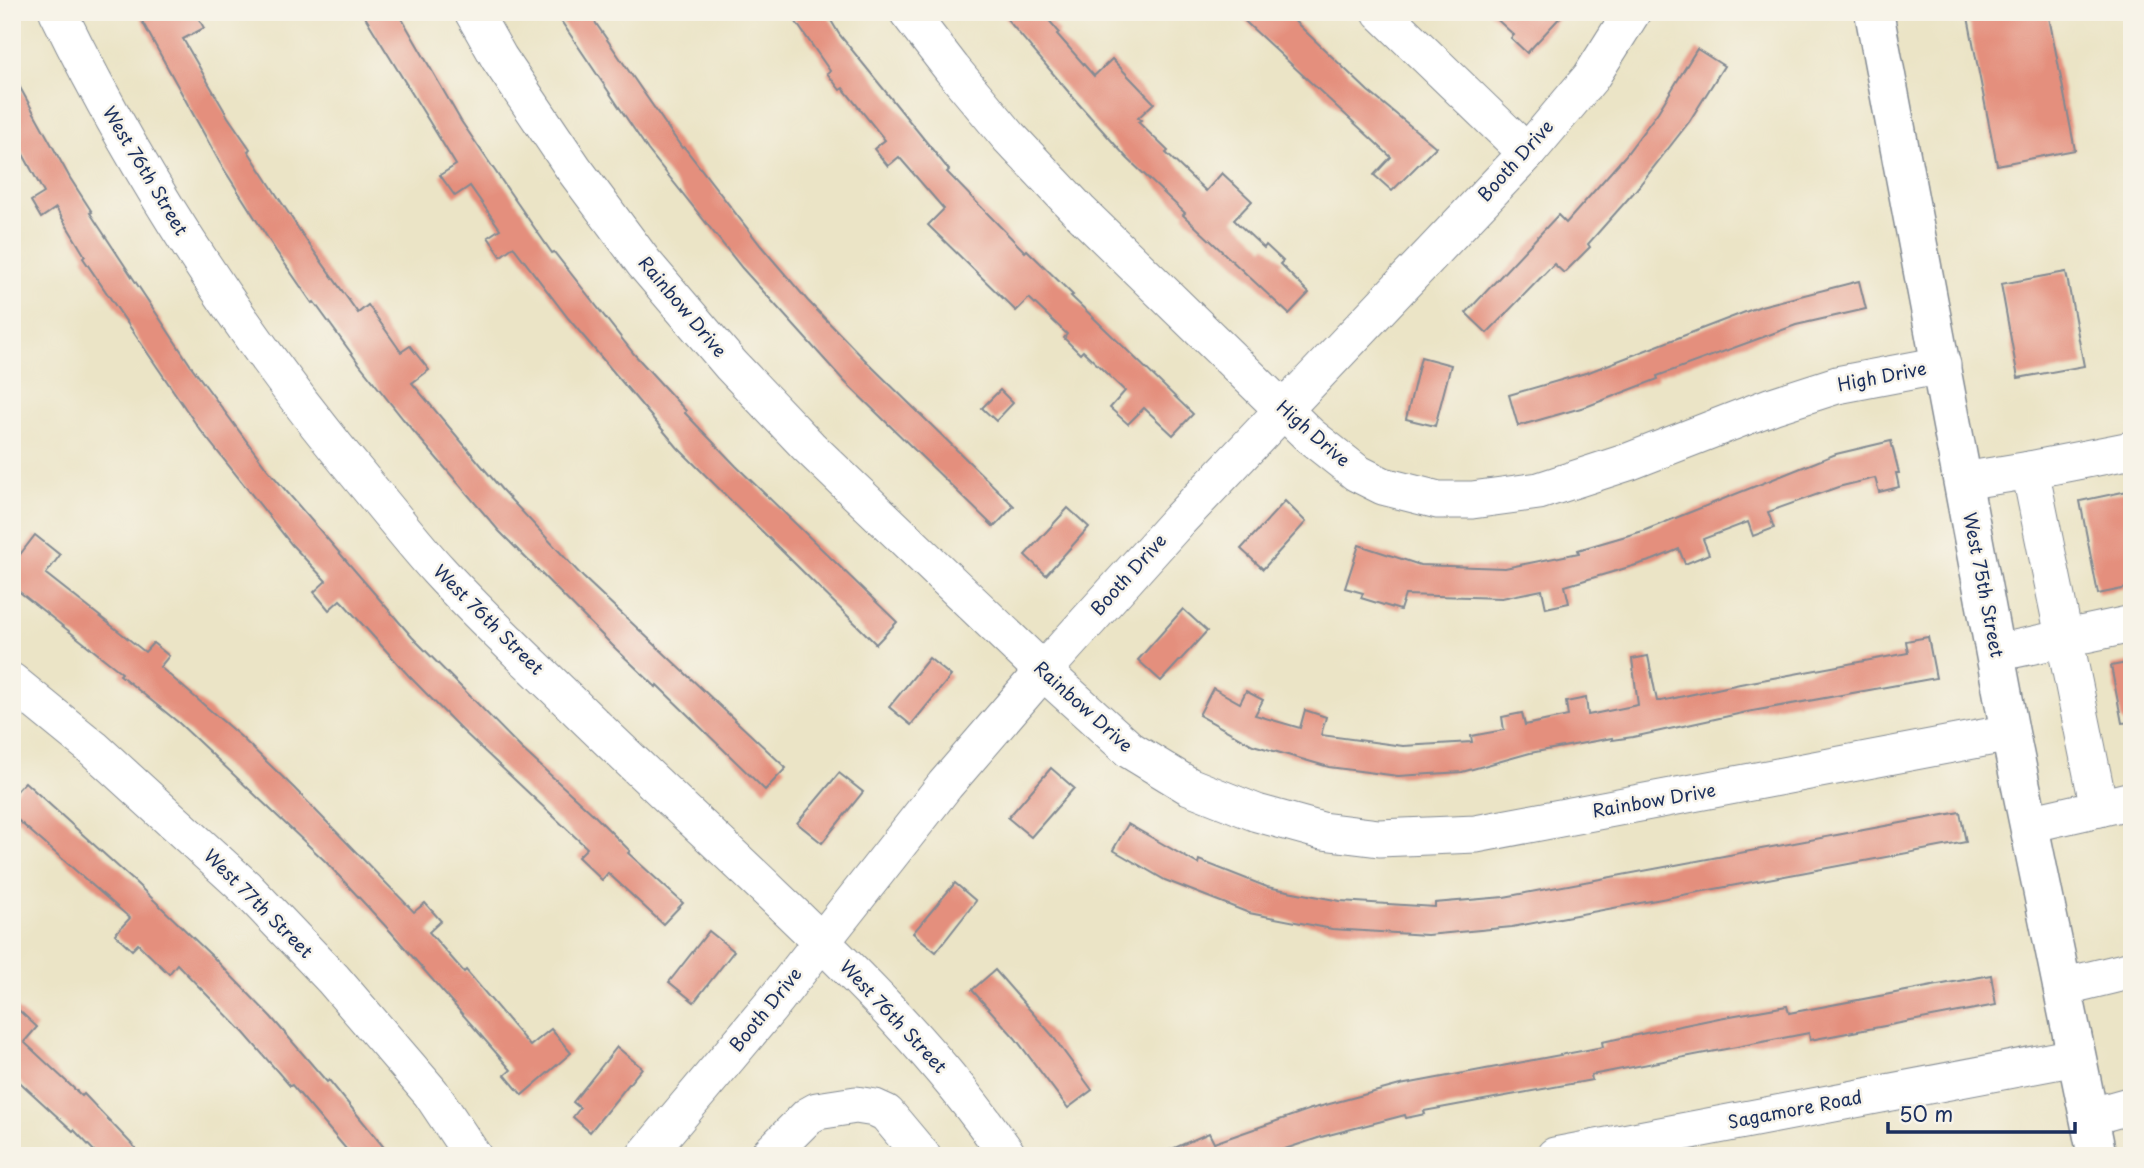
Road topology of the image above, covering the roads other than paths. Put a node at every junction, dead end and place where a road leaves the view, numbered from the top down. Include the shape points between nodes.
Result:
1 (58, 12) edge
2 (473, 12) edge
3 (908, 12) edge
4 (1381, 12) edge
5 (1632, 12) edge
6 (1874, 12) edge
7 (1527, 153) junction
8 (1942, 365) junction
9 (1283, 410) junction
10 (2132, 450) edge
11 (2030, 470) junction
12 (1964, 481) junction
13 (2132, 624) edge
14 (2064, 639) junction
15 (1996, 653) junction
16 (1042, 671) junction
17 (12, 682) edge
18 (2010, 733) junction
19 (2115, 804) edge
20 (2029, 824) junction
21 (821, 941) junction
22 (2132, 970) edge
23 (2062, 987) junction
24 (2076, 1057) junction
25 (2132, 1105) edge
26 (2089, 1117) junction
27 (473, 1156) edge
28 (645, 1156) edge
29 (768, 1156) edge
30 (922, 1156) edge
31 (1009, 1156) edge
32 (1555, 1156) edge
33 (2097, 1156) edge

1 - 21 street, West 76th Street via 107,108 166,207 238,318 323,433 437,569
2 - 16 street, Rainbow Drive via 573,169 644,263 731,365 808,447
3 - 9 street, High Drive via 1009,137
4 - 7 street
5 - 7 street, Booth Drive via 1591,77
6 - 8 main road, West 75th Street
7 - 9 street, Booth Drive
8 - 9 street, High Drive via 1837,385 1552,486 1472,500 1438,500 1383,486 1338,459
8 - 12 main road, West 75th Street
9 - 16 street, Booth Drive
10 - 11 street
11 - 12 street
11 - 14 street
12 - 15 main road, West 75th Street
13 - 14 street
14 - 15 street
14 - 19 street
15 - 18 main road, West 75th Street
16 - 18 street, Rainbow Drive via 1129,750 1189,786 1257,813 1322,831 1379,838 1476,834
16 - 21 street, Booth Drive
17 - 27 street, West 77th Street via 93,748 246,888 432,1093
18 - 20 main road, West 75th Street
19 - 20 street
20 - 23 main road, West 75th Street
21 - 28 street, Booth Drive
21 - 31 street, West 76th Street via 903,1024
22 - 23 street
23 - 24 main road, West 75th Street
24 - 26 main road, West 75th Street
24 - 32 street, Sagamore Road
25 - 26 street
26 - 33 main road, West 75th Street
29 - 30 street via 808,1116 856,1105 886,1114

